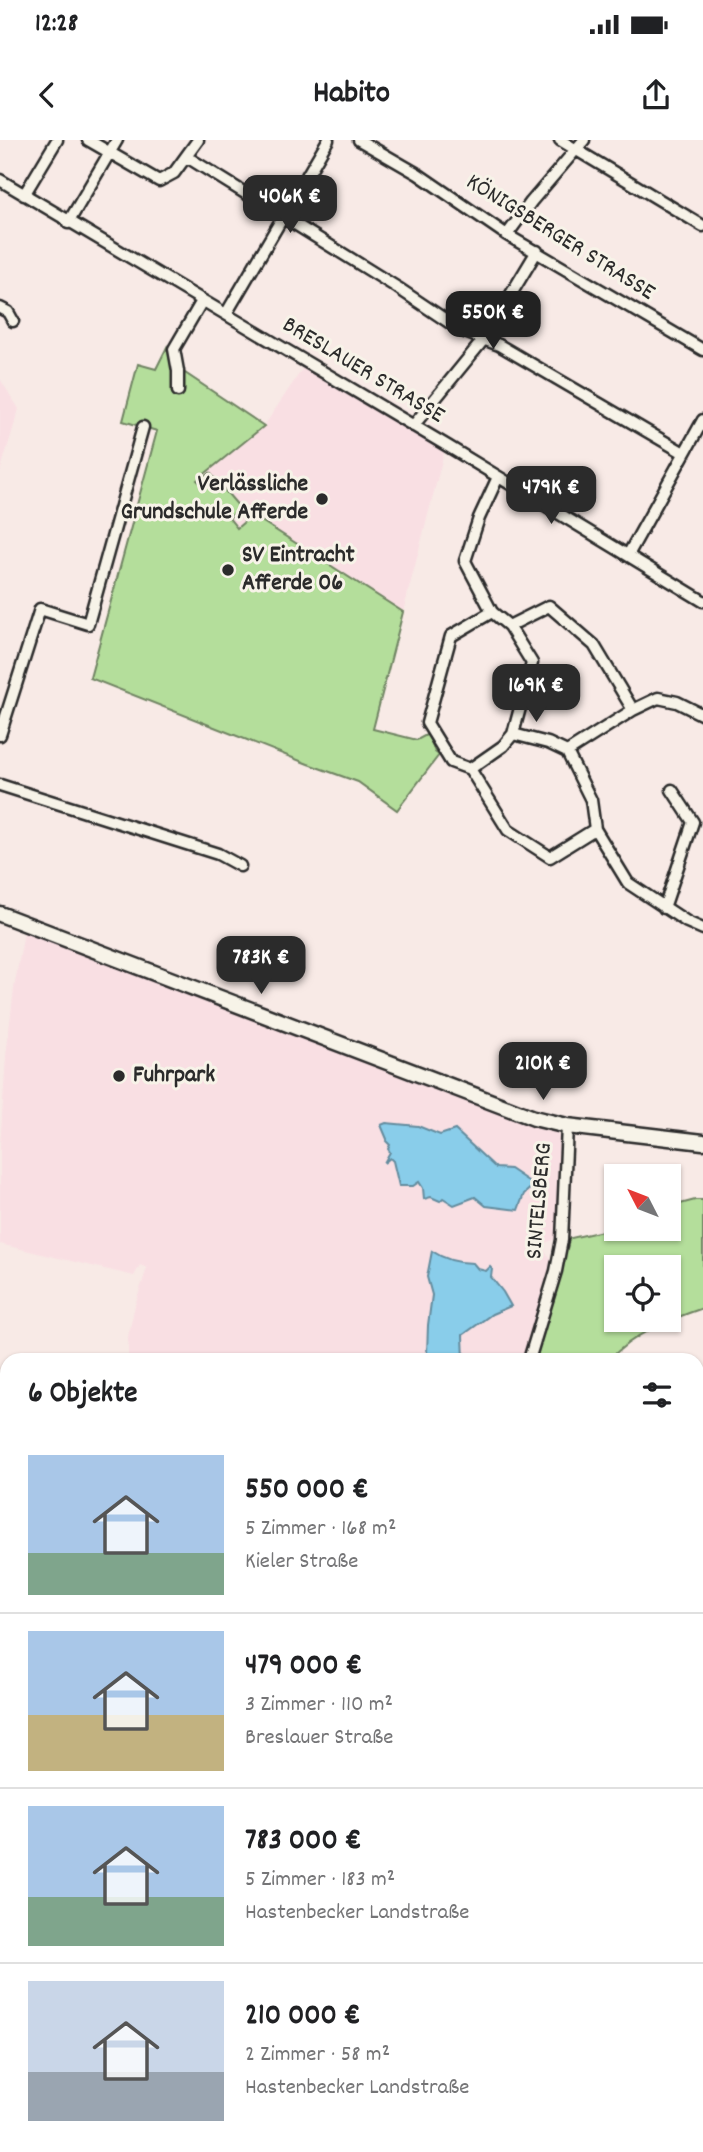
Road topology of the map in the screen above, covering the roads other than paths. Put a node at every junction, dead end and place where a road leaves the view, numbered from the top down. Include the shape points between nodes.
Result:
1 (57, 140) edge
2 (88, 140) edge
3 (117, 140) edge
4 (198, 140) edge
5 (328, 140) edge
6 (359, 140) edge
7 (560, 140) edge
8 (584, 140) edge
9 (575, 149) junction
10 (109, 153) junction
11 (187, 157) junction
12 (0, 180) edge
13 (24, 195) junction
14 (283, 217) junction
15 (68, 223) junction
16 (703, 226) edge
17 (508, 235) junction
18 (537, 251) junction
19 (202, 301) junction
20 (0, 308) edge
21 (226, 314) junction
22 (13, 321) dead end
23 (484, 339) junction
24 (703, 350) edge
25 (178, 391) dead end
26 (703, 420) edge
27 (413, 426) junction
28 (143, 427) dead end
29 (684, 453) junction
30 (498, 477) junction
31 (628, 555) junction
32 (703, 601) edge
33 (492, 612) junction
34 (509, 626) junction
35 (633, 710) junction
36 (703, 715) edge
37 (513, 734) junction
38 (0, 735) edge
39 (567, 752) junction
40 (470, 769) junction
41 (0, 785) edge
42 (672, 790) dead end
43 (596, 829) junction
44 (240, 866) dead end
45 (664, 908) junction
46 (0, 914) edge
47 (703, 929) edge
48 (567, 1126) junction
49 (703, 1142) edge
50 (530, 1353) edge

1 - 13 street
2 - 10 street
3 - 10 street
4 - 11 street
5 - 14 street
6 - 17 street, KÖNIGSBERGER STRASSE
7 - 9 street
8 - 9 street
9 - 16 street
9 - 17 street
10 - 11 street via 159,181 174,173
10 - 15 street
11 - 14 street
12 - 13 street, BRESLAUER STRASSE
13 - 15 street, BRESLAUER STRASSE
14 - 21 street
14 - 23 street via 462,331
15 - 19 street, BRESLAUER STRASSE
17 - 18 street, KÖNIGSBERGER STRASSE
18 - 23 street
18 - 24 street, KÖNIGSBERGER STRASSE
19 - 21 street, BRESLAUER STRASSE
19 - 25 street via 174,349
20 - 22 street
21 - 27 street, BRESLAUER STRASSE
23 - 27 street
23 - 29 street
26 - 29 street
27 - 30 street, BRESLAUER STRASSE
28 - 38 street via 88,624 40,609
29 - 31 street
30 - 31 street, BRESLAUER STRASSE
30 - 33 street via 465,561
31 - 32 street, BRESLAUER STRASSE
33 - 34 street
33 - 40 street via 452,636 427,723 451,762
34 - 35 street via 549,606 594,645
34 - 37 street via 532,663
35 - 36 street via 658,698
35 - 39 street
37 - 39 street
37 - 40 street
39 - 43 street via 591,800
40 - 43 street via 508,830 550,857
41 - 44 street via 218,854
42 - 45 street via 693,822
43 - 45 street via 628,883
45 - 47 street
46 - 48 main road via 499,1105
48 - 49 main road
48 - 50 street, SINTELSBERG via 562,1240

